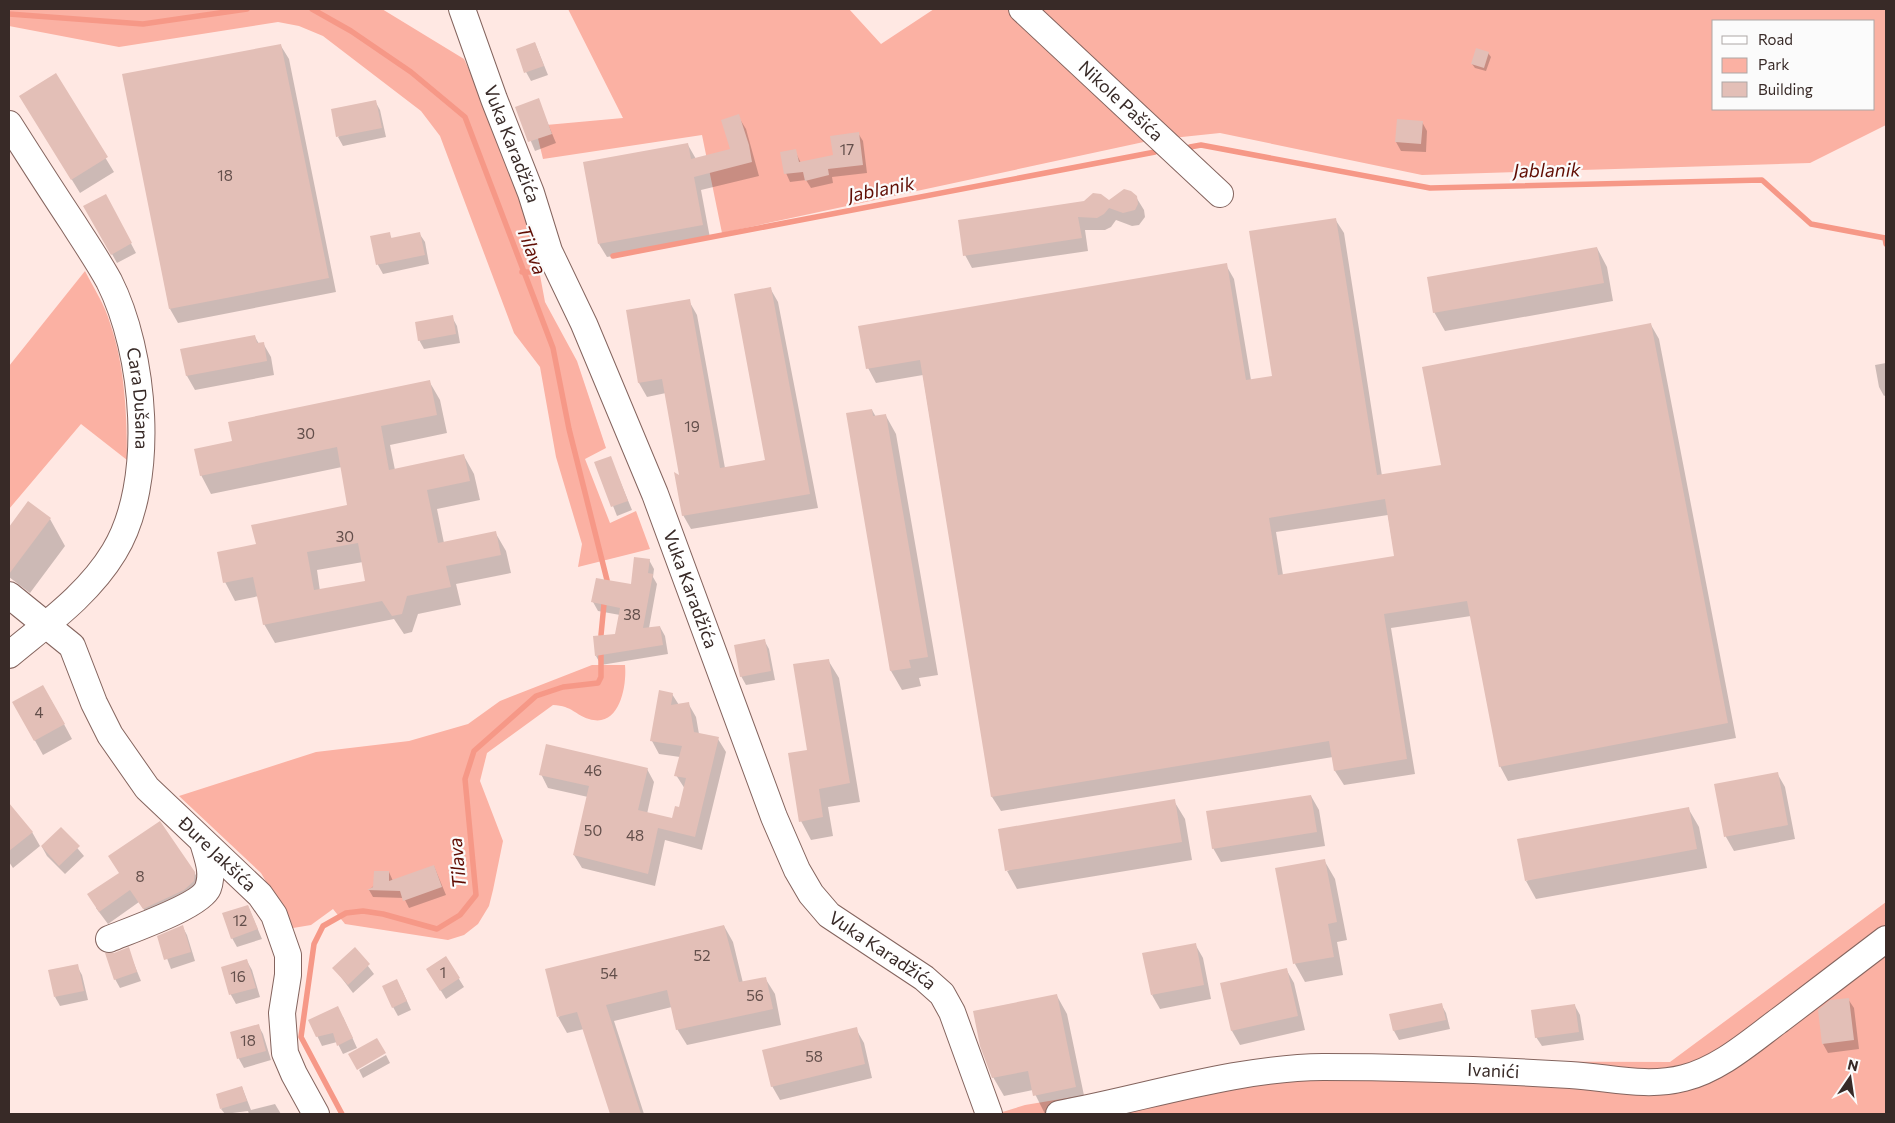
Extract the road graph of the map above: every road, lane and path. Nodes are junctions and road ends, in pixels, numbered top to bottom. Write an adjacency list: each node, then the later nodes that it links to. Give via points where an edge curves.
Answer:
1 (462, 9): 12 (street, Vuka Karadžića, via 531,193 549,251 584,324 655,494 797,870 810,894 829,915 924,978 942,994 952,1012)
2 (1022, 9): 4 (street, Nikole Pašića)
3 (9, 124): 6 (street, Cara Dušana, via 109,282 126,325 141,416 139,473 134,503 122,536 99,573 74,601)
4 (1220, 194)
5 (9, 595): 6 (street, Đure Jakšića)
6 (46, 624): 7 (street, Cara Dušana); 8 (street, Đure Jakšića, via 72,646 98,711 131,768 164,806)
7 (9, 656)
8 (203, 842): 9 (street, via 210,868 204,894 177,911); 11 (street, Đure Jakšića, via 260,896 274,915 282,934 289,965 282,1013 285,1053)
9 (109, 939)
10 (1886, 939): 13 (street, Ivanići, via 1738,1051 1685,1078 1634,1083 1562,1074 1275,1069)
11 (316, 1114)
12 (989, 1114)
13 (1059, 1114)

